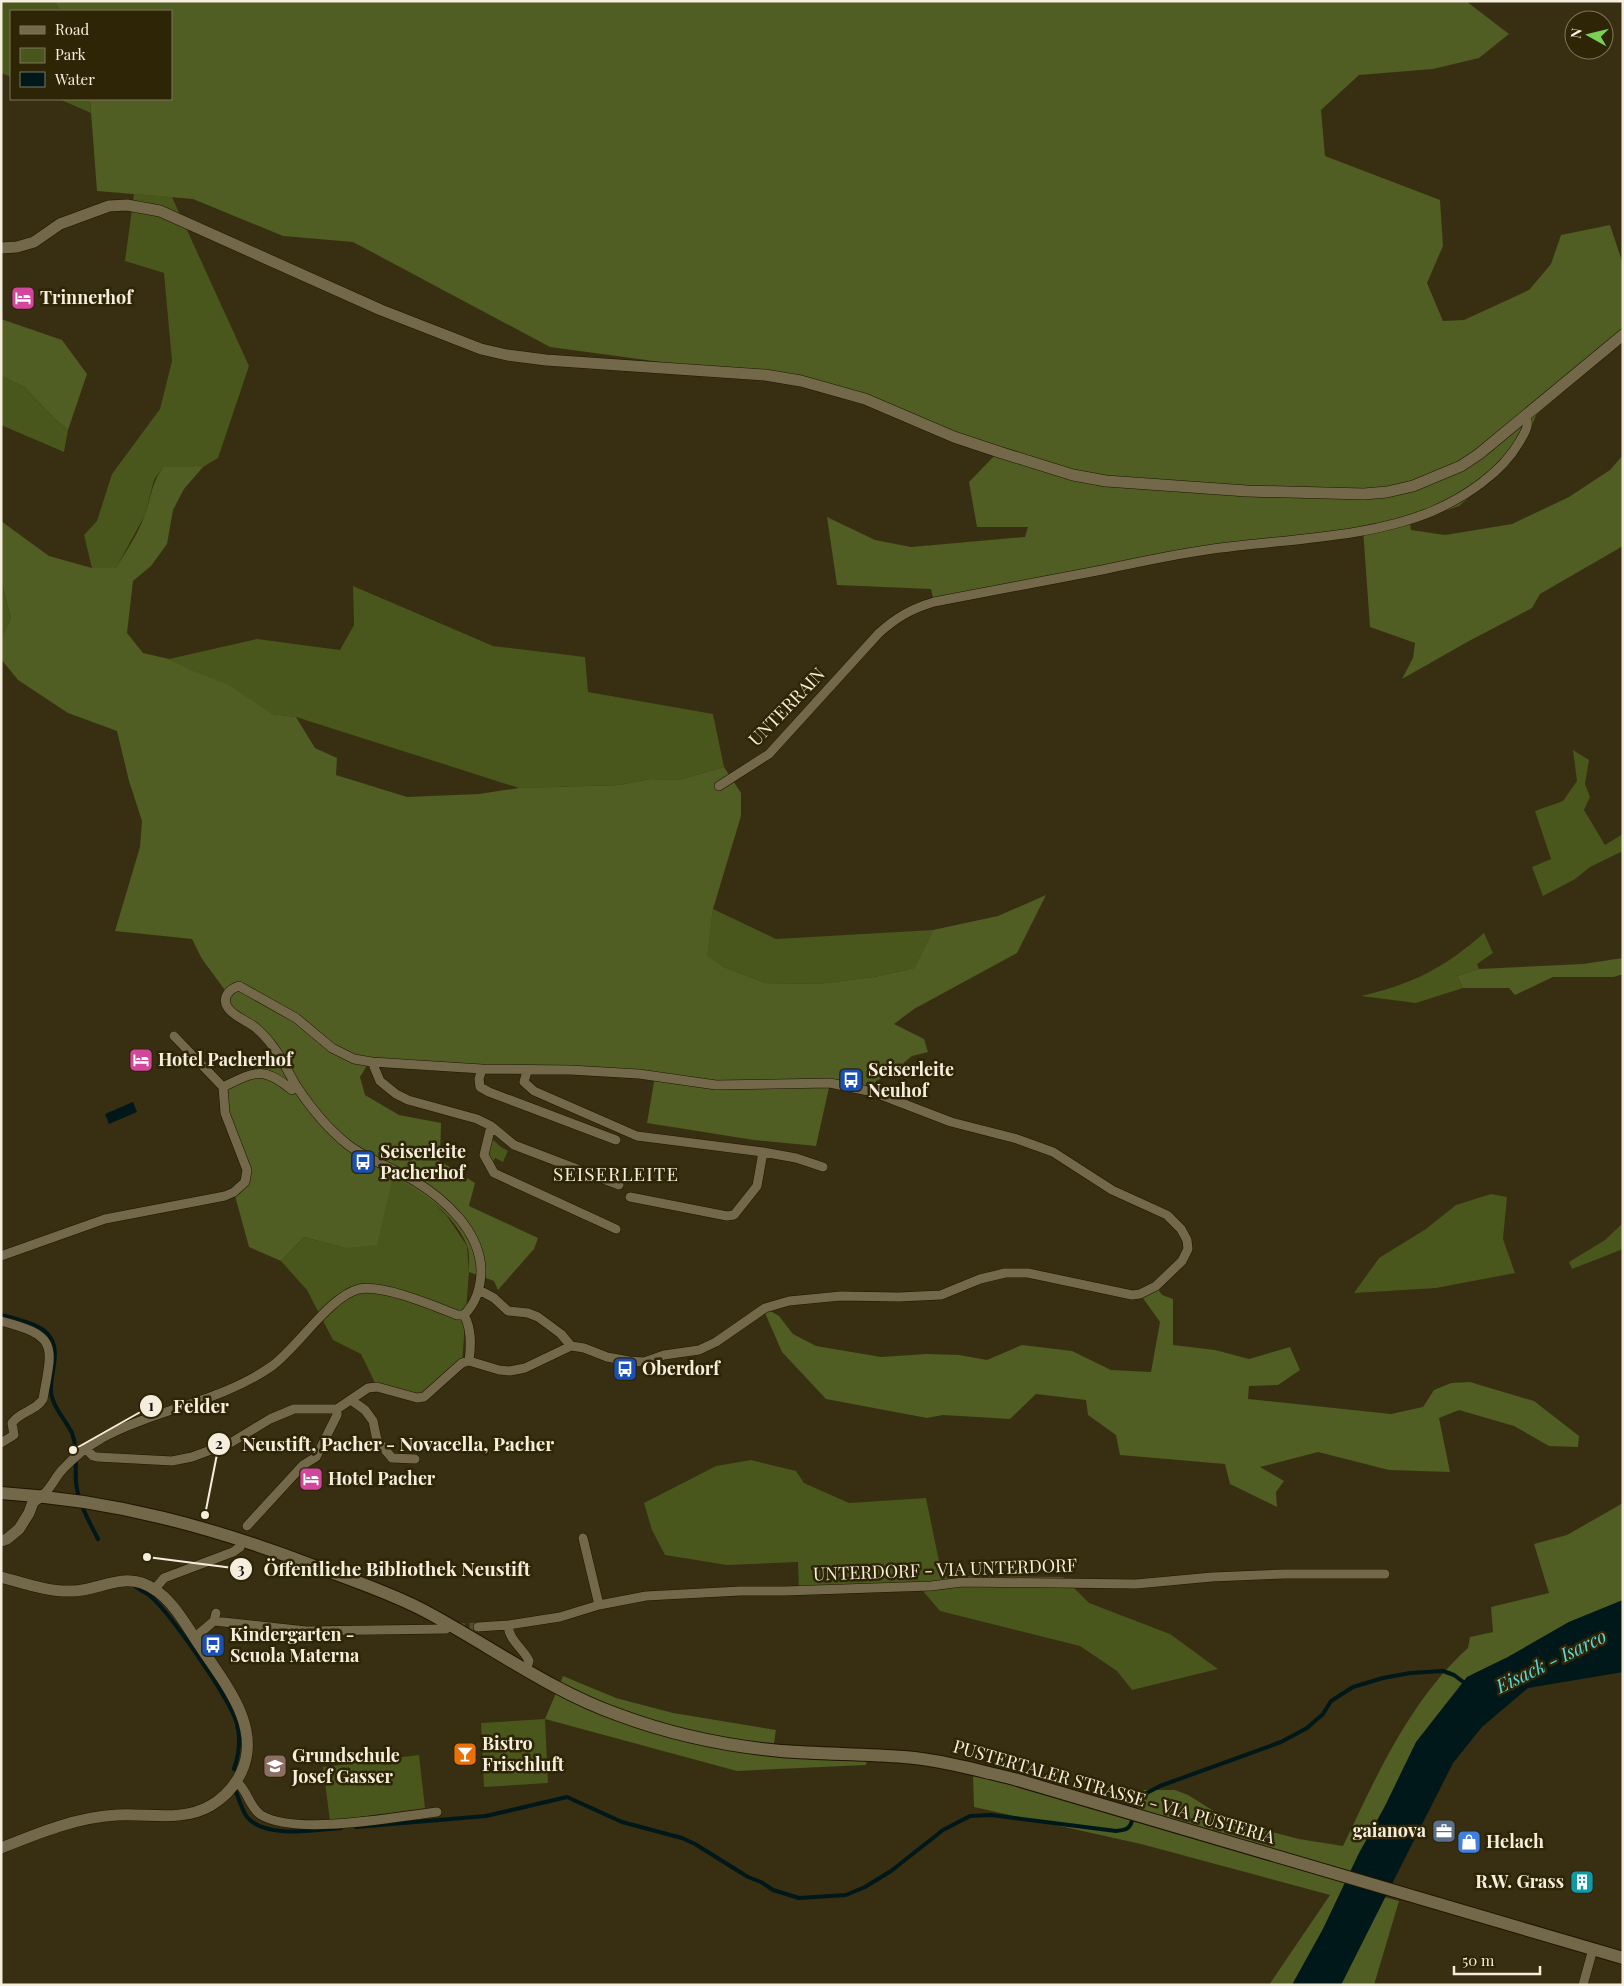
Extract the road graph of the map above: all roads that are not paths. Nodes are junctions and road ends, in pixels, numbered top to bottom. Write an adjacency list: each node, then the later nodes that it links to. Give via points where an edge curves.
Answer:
1 (1, 248): 3 (street, via 34,242 60,224 110,206 127,205 160,211 381,310 481,349 546,360 765,375 801,381 865,399 999,452 1073,475 1106,481 1256,491 1387,492 1414,486 1460,466)
2 (1623, 335): 3 (street)
3 (1525, 417): 4 (street, UNTERRAIN, via 1525,433 1508,459 1481,483 1455,500 1402,521 1353,532 1212,549 915,608 896,618 879,633 769,754)
4 (719, 786)
5 (174, 1036): 9 (street)
6 (372, 1062): 7 (street); 10 (street, via 354,1059 332,1048 296,1018 246,989 233,988 225,1001 228,1008 256,1028 274,1048); 11 (street, via 380,1081 396,1094)
7 (482, 1069): 8 (street); 12 (street, via 480,1087 488,1092)
8 (527, 1071): 13 (street, via 524,1082 534,1092 637,1136); 22 (street, via 639,1074 716,1085 830,1083 854,1087 952,1122 1053,1152 1112,1190 1167,1216 1187,1240 1188,1249 1182,1261 1156,1286 1140,1294 1028,1273 1005,1273 941,1295 841,1296 789,1301 765,1308 699,1350 664,1355 644,1362 607,1357)
9 (223, 1087): 10 (street, via 245,1076 262,1073 277,1077 292,1090); 18 (street, via 225,1113 247,1170 244,1182 234,1192 105,1218)
10 (297, 1087): 19 (street, via 323,1122 346,1144 412,1179 434,1193 454,1212 475,1242 481,1258)
11 (491, 1126): 15 (street, via 514,1145); 17 (street, via 484,1155 494,1173)
12 (616, 1140)
13 (763, 1152): 14 (street); 16 (street, via 757,1186 734,1215)
14 (823, 1167)
15 (619, 1185)
16 (630, 1197)
17 (616, 1229)
18 (1, 1256)
19 (479, 1290): 20 (street); 22 (street, via 508,1311 538,1317)
20 (464, 1315): 23 (street, via 471,1338); 27 (street, via 375,1290 361,1289 348,1293 272,1366 234,1387 132,1424)
21 (1, 1322): 26 (street, via 31,1330 48,1344 50,1356 40,1405 16,1416 12,1423 14,1435)
22 (571, 1346): 23 (street, via 525,1368 510,1371)
23 (469, 1361): 24 (street, via 462,1363 424,1397 377,1387 368,1388)
24 (351, 1400): 25 (street); 28 (street, via 365,1410 373,1422 377,1440 392,1458)
25 (337, 1409): 27 (street, via 294,1409 232,1442 172,1461 98,1457); 31 (street, via 316,1457 303,1465)
26 (1, 1443)
27 (86, 1449): 30 (street, via 62,1469 52,1488)
28 (415, 1458)
29 (1, 1493): 30 (main road, PUSTERTALER STRASSE - VIA PUSTERIA)
30 (43, 1495): 33 (street, via 33,1502 19,1529); 43 (main road, PUSTERTALER STRASSE - VIA PUSTERIA, via 88,1501 253,1542 419,1608)
31 (247, 1526)
32 (583, 1538): 38 (street)
33 (1, 1541)
34 (240, 1546): 37 (street, via 233,1552 164,1578)
35 (1385, 1574): 38 (street, UNTERDORF - VIA UNTERDORF, via 1284,1574 1136,1584 962,1582 931,1586 646,1596)
36 (1, 1577): 37 (street, via 56,1590 73,1591 120,1580 143,1583)
37 (154, 1590): 42 (street, via 182,1617)
38 (599, 1605): 39 (street, UNTERDORF - VIA UNTERDORF, via 560,1617)
39 (508, 1625): 40 (street, UNTERDORF - VIA UNTERDORF); 43 (street, via 512,1639 529,1661)
40 (478, 1627)
41 (446, 1629): 42 (street, via 306,1631 215,1617)
42 (194, 1638): 44 (street, via 238,1706 245,1724 248,1744 244,1766)
43 (526, 1670): 47 (main road, PUSTERTALER STRASSE - VIA PUSTERIA, via 610,1711 675,1732 778,1751 946,1762 1014,1779)
44 (236, 1782): 45 (street, via 243,1787 255,1810 283,1822 324,1825); 46 (street, via 210,1806 189,1814 116,1815 74,1822)
45 (437, 1812)
46 (1, 1848)
47 (1593, 1949): 48 (main road, PUSTERTALER STRASSE - VIA PUSTERIA); 49 (street)
48 (1623, 1958)
49 (1583, 1985)

